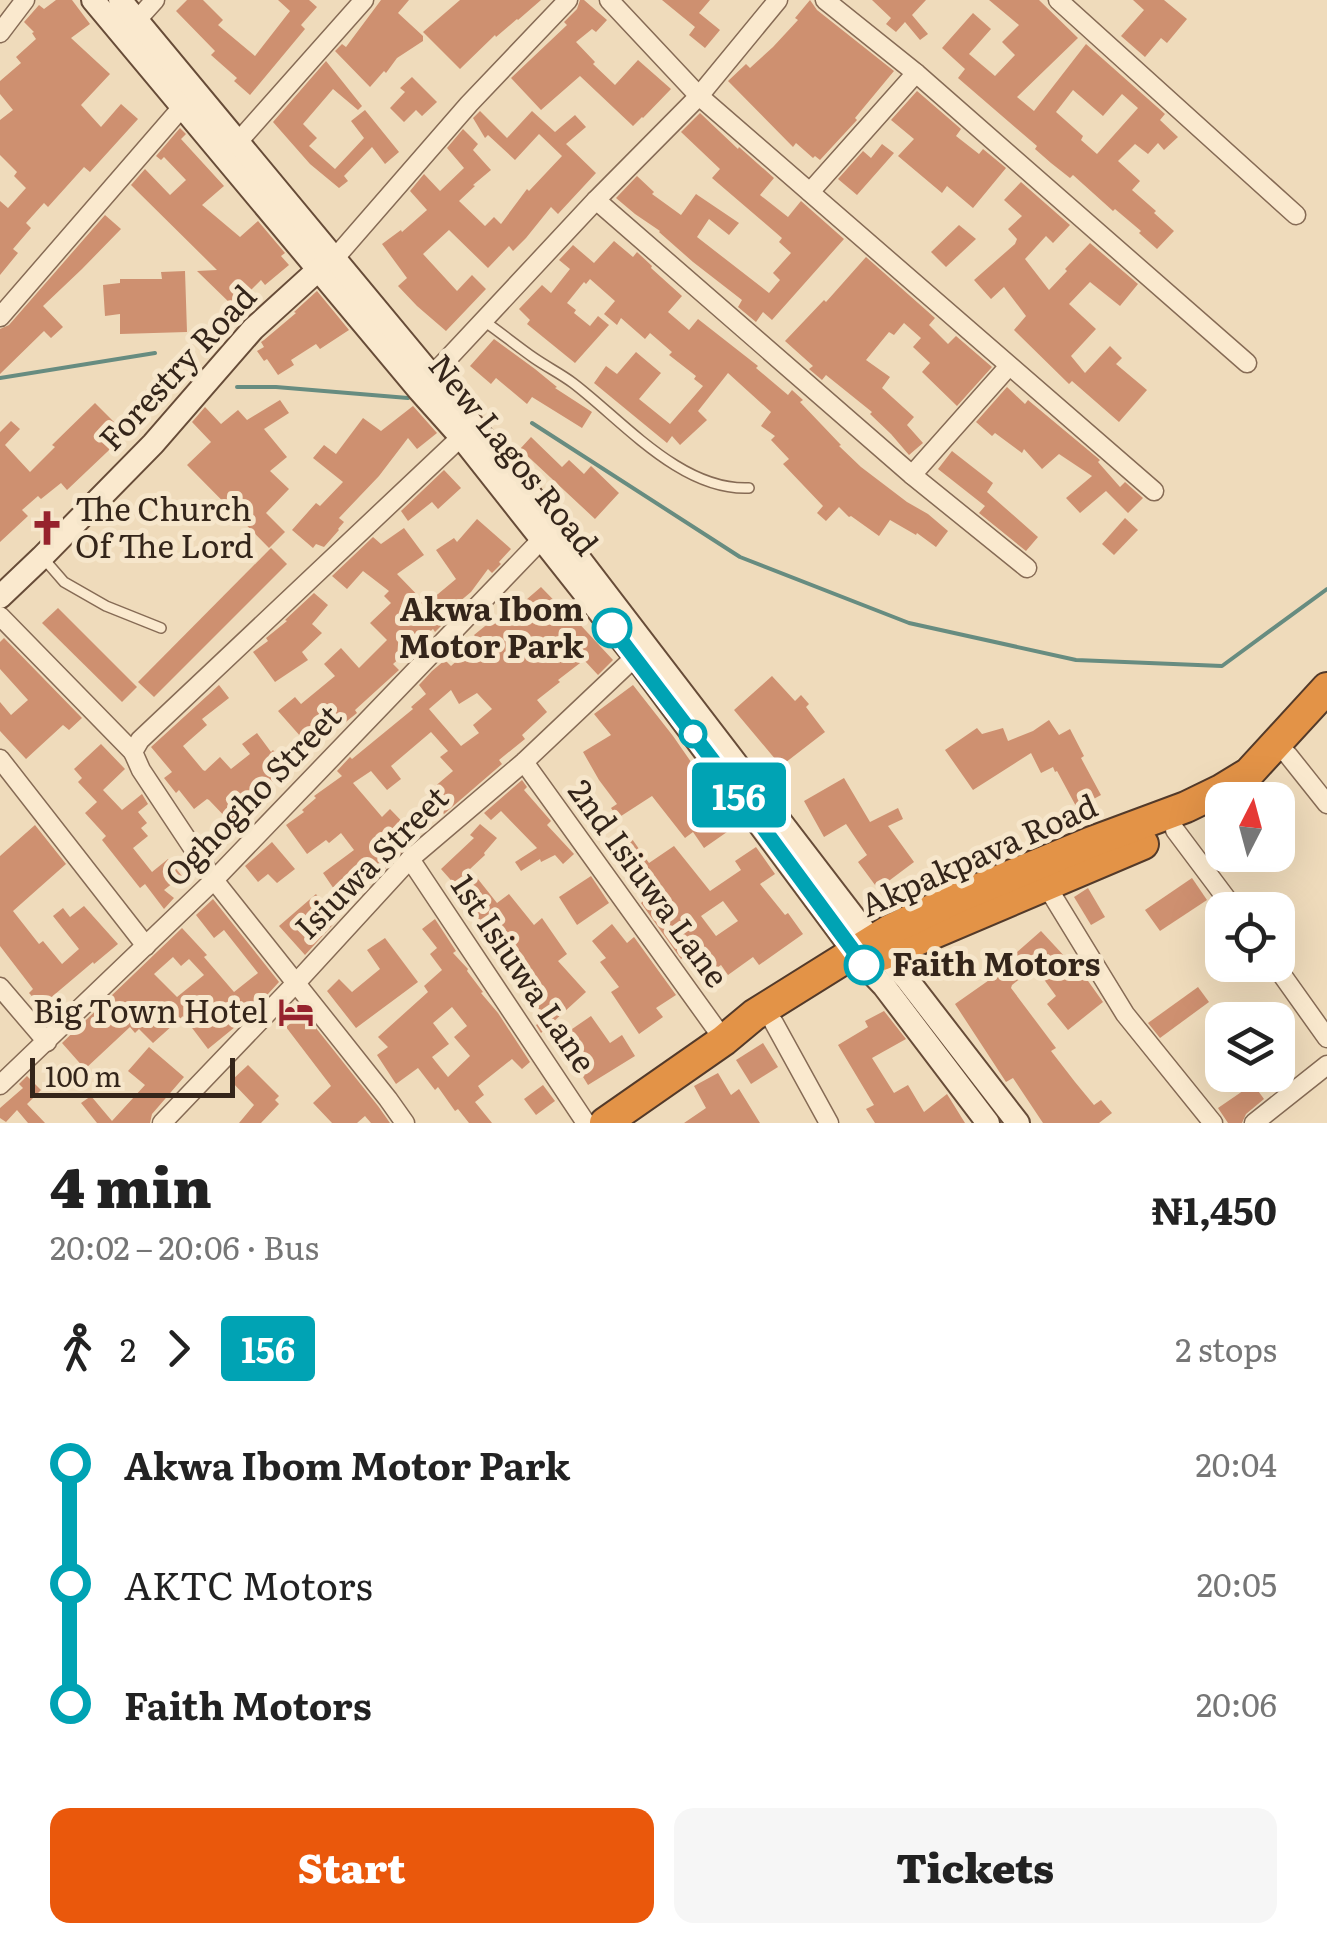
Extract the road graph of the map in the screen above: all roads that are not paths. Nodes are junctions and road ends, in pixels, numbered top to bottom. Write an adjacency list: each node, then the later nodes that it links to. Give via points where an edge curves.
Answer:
1 (25, 0): 12 (street)
2 (93, 0): 15 (main road, New Lagos Road)
3 (120, 0): 11 (main road, New Lagos Road)
4 (154, 0): 11 (street)
5 (364, 0): 16 (street)
6 (568, 0): 20 (street)
7 (609, 0): 14 (street)
8 (778, 0): 14 (street)
9 (825, 0): 13 (street)
10 (1058, 0): 19 (street)
11 (137, 20): 16 (main road, New Lagos Road)
12 (0, 33)
13 (916, 73): 17 (street); 23 (street)
14 (700, 96): 17 (street); 18 (street)
15 (183, 106): 20 (main road, New Lagos Road); 21 (street)
16 (238, 143): 20 (main road, New Lagos Road)
17 (810, 192): 24 (street)
18 (596, 200): 22 (street); 27 (street)
19 (1296, 215)
20 (327, 264): 25 (main road, New Lagos Road); 31 (main road, Forestry Road, via 253,329)
21 (0, 318)
22 (484, 321): 25 (street); 28 (lane, via 678,467 714,484)
23 (1248, 363)
24 (1009, 366): 27 (street); 29 (street)
25 (425, 383): 26 (main road, New Lagos Road); 52 (main road, New Lagos Road, via 529,493)
26 (461, 437): 30 (main road, New Lagos Road); 39 (street)
27 (912, 475): 32 (street)
28 (749, 488)
29 (1154, 490)
30 (541, 540): 36 (main road, New Lagos Road); 48 (street, Oghogho Street)
31 (42, 557): 33 (main road, Forestry Road); 35 (lane, via 64,582)
32 (1027, 568)
33 (0, 597)
34 (0, 616): 39 (street)
35 (161, 628)
36 (635, 657): 42 (street, Isiuwa Street); 52 (main road, New Lagos Road)
37 (1327, 688): 52 (highway, Akpakpava Road, via 1249,772 1221,790 952,900)
38 (1327, 711): 40 (highway)
39 (132, 752): 48 (street)
40 (1288, 754): 43 (highway); 44 (street)
41 (0, 760): 51 (street)
42 (524, 762): 47 (street, Isiuwa Street); 58 (street, 2nd Isiuwa Lane)
43 (1260, 782)
44 (1327, 804)
45 (1205, 815): 46 (highway, Akpakpava Road)
46 (1175, 830): 49 (highway, Akpakpava Road); 50 (street)
47 (410, 859): 54 (street, Isiuwa Street); 64 (street, 1st Isiuwa Lane)
48 (214, 880): 51 (street, Oghogho Street); 54 (street)
49 (1046, 885): 52 (highway, Akpakpava Road); 70 (street, via 1125,1014)
50 (1222, 892)
51 (146, 946): 59 (street, Oghogho Street)
52 (868, 953): 56 (highway, Akpakpava Road); 58 (highway, Akpakpava Road, via 754,1014); 68 (main road, via 884,986); 69 (main road, via 906,978)
53 (1287, 982): 57 (street)
54 (296, 983): 62 (street, Isiuwa Street); 63 (street)
55 (0, 986): 59 (street)
56 (774, 1024): 66 (highway, Akpakpava Road); 67 (street)
57 (1327, 1038)
58 (724, 1040): 65 (highway, Akpakpava Road)
59 (46, 1042): 61 (street, Oghogho Street)
60 (1327, 1065): 71 (street)
61 (0, 1085)
62 (162, 1123)
63 (404, 1123)
64 (586, 1123)
65 (605, 1123)
66 (629, 1123)
67 (829, 1123)
68 (988, 1123)
69 (1018, 1123)
70 (1212, 1123)
71 (1254, 1123)

